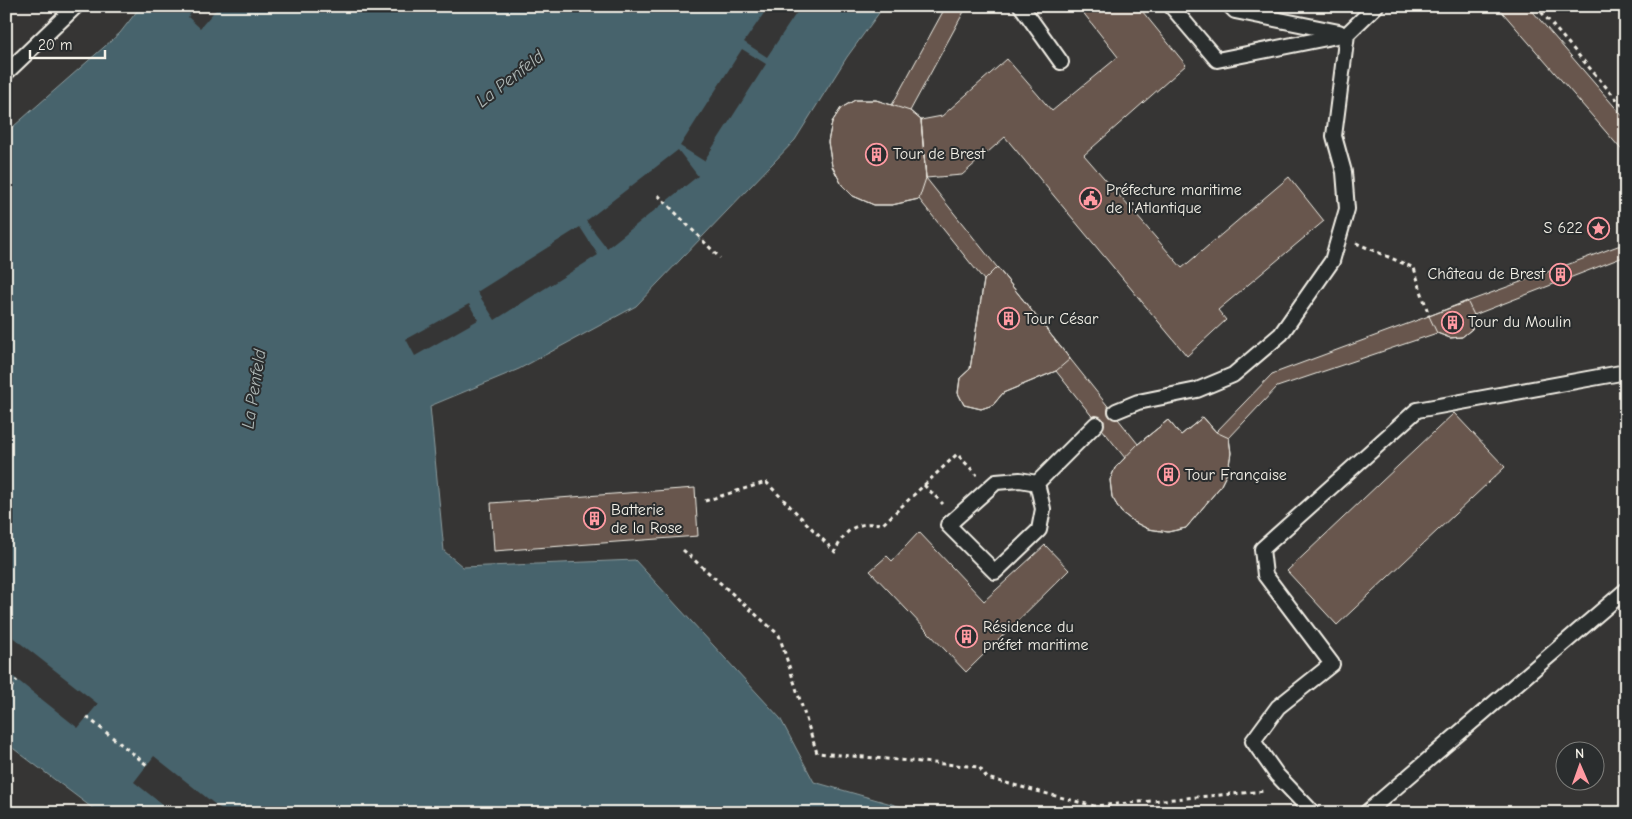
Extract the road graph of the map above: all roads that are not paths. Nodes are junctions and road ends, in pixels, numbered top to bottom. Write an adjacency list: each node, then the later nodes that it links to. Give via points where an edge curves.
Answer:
1 (76, 6): 8 (lane)
2 (1021, 6): 7 (lane)
3 (1171, 6): 6 (lane, via 1217,60)
4 (1230, 6): 6 (lane, via 1234,11)
5 (1376, 6): 6 (lane)
6 (1347, 34): 10 (lane, via 1334,136 1344,172 1347,209 1332,261 1281,334 1233,375 1198,390 1138,402)
7 (1061, 62)
8 (6, 73)
9 (1626, 372): 14 (lane, via 1417,410 1262,550 1265,575 1332,664 1278,707 1252,740 1277,775)
10 (1116, 411)
11 (1096, 424): 12 (lane)
12 (1038, 483): 12 (lane, via 1043,509 1039,530 995,572 948,525 996,482 1020,480)
13 (1626, 590): 15 (lane)
14 (1313, 813)
15 (1366, 813)

